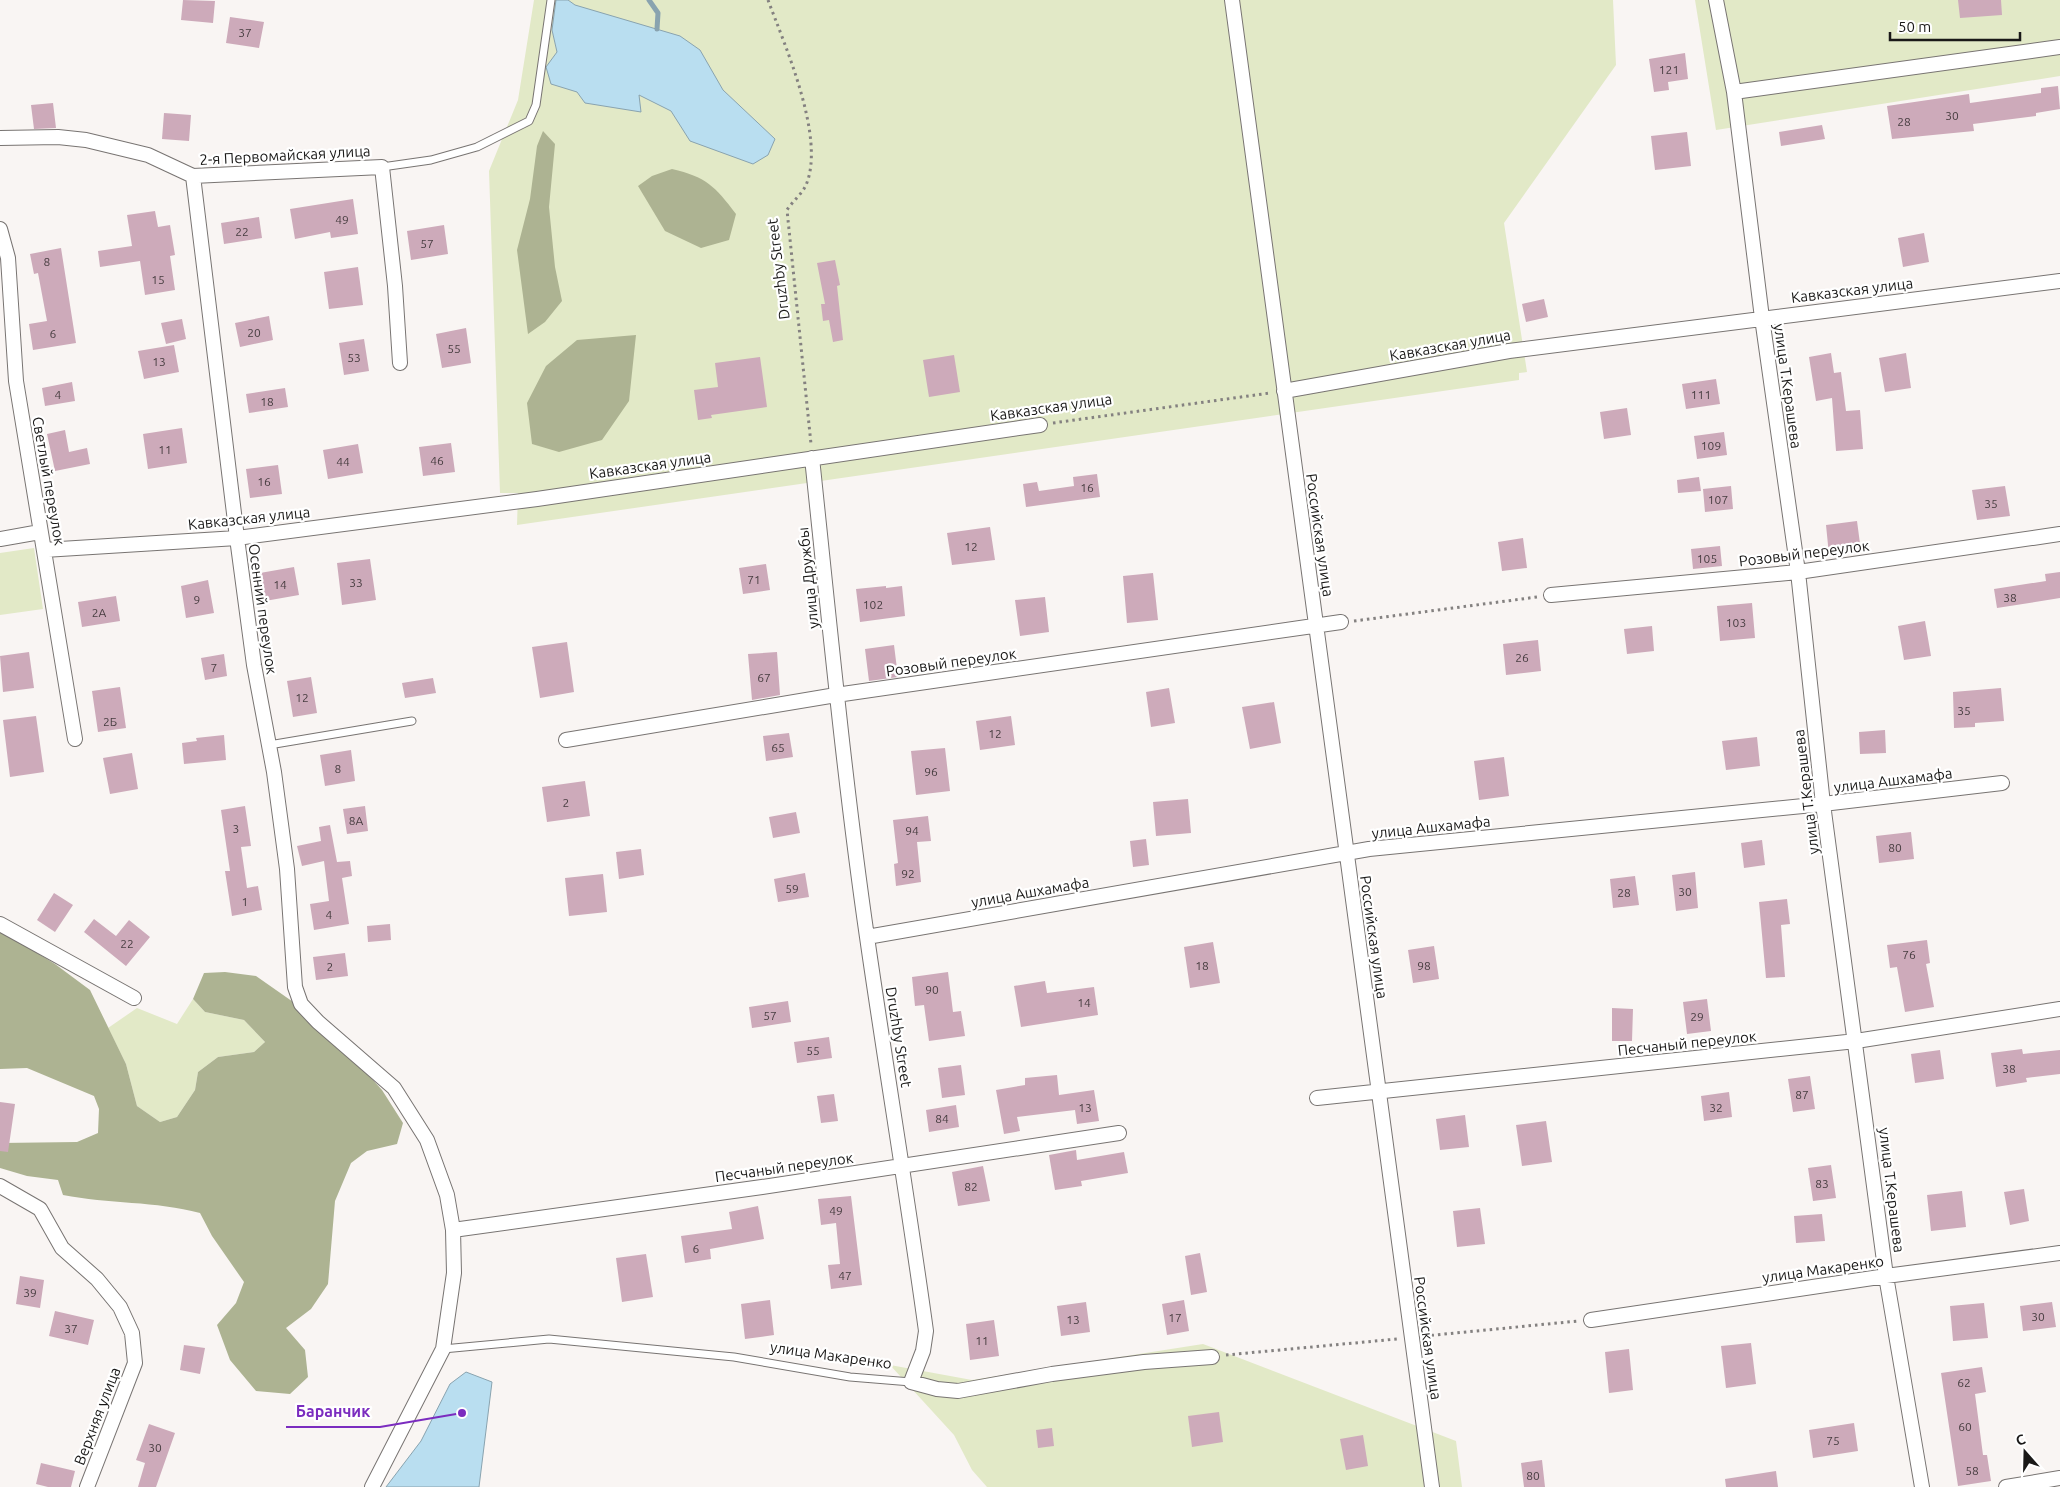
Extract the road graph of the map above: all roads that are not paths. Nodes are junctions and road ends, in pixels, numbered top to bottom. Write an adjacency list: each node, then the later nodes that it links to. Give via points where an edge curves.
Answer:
1 (551, 0): 7 (lane, via 536,105 529,121 477,147 431,160)
2 (1232, 0): 13 (street, Российская улица)
3 (1716, 0): 5 (street, улица Т.Керашева)
4 (2060, 47): 5 (street)
5 (1734, 92): 11 (street, улица Т.Керашева)
6 (0, 138): 8 (street, 2-я Первомайская улица, via 86,140 148,155)
7 (382, 167): 8 (street, 2-я Первомайская улица); 12 (street, 2-я Первомайская улица)
8 (193, 176): 18 (street, Осенний переулок)
9 (0, 229): 16 (street, Светлый переулок, via 8,258 16,382)
10 (2060, 281): 11 (street, Кавказcкая улица)
11 (1762, 318): 13 (street, Кавказcкая улица, via 1509,351); 21 (street, улица Т.Керашева)
12 (400, 363)
13 (1284, 391): 24 (street, Российская улица)
14 (1040, 425): 15 (street, Кавказcкая улица)
15 (812, 458): 18 (street, Кавказcкая улица, via 537,499); 25 (street, улица Дружбы)
16 (40, 532): 19 (street); 20 (street, Светлый переулок)
17 (2060, 534): 21 (street, Розовый переулок)
18 (237, 538): 20 (street, Кавказcкая улица); 29 (street, Осенний переулок, via 254,666)
19 (0, 539)
20 (44, 550): 27 (street, Светлый переулок)
21 (1798, 572): 22 (street, Розовый переулок); 31 (street, улица Т.Керашева)
22 (1551, 595)
23 (1341, 622): 24 (street, Розовый переулок)
24 (1316, 626): 25 (street, Розовый переулок); 32 (street, Российская улица)
25 (836, 695): 28 (street, Розовый переулок); 34 (street, Druzhby Street)
26 (412, 722): 29 (lane)
27 (75, 739)
28 (566, 740)
29 (269, 745): 43 (street, Осенний переулок, via 287,869 295,987 301,1004 394,1088 427,1140 447,1195)
30 (2002, 783): 31 (street, улица Ашхамафа)
31 (1823, 804): 32 (street, улица Ашхамафа); 37 (street, улица Т.Керашева)
32 (1346, 853): 34 (street, улица Ашхамафа); 38 (street, Российская улица)
33 (0, 924): 35 (street)
34 (867, 936): 41 (street, Druzhby Street)
35 (134, 998)
36 (2060, 1009): 37 (street, Песчаный переулок)
37 (1856, 1041): 38 (street, Песчаный переулок); 45 (street, улица Т.Керашева)
38 (1378, 1092): 39 (street, Песчаный переулок); 53 (street, Российская улица)
39 (1317, 1098)
40 (1119, 1133): 41 (street, Песчаный переулок)
41 (903, 1165): 43 (street, Песчаный переулок); 49 (street, Druzhby Street, via 926,1331 923,1351)
42 (0, 1186): 51 (street, Верхняя улица, via 40,1209 62,1248 98,1279 120,1307 132,1333 135,1363)
43 (453, 1230): 47 (street, via 454,1273)
44 (2060, 1253): 45 (street, улица Макаренко)
45 (1886, 1276): 46 (street, улица Макаренко); 54 (street, улица Т.Керашева)
46 (1591, 1320)
47 (443, 1349): 49 (lane, улица Макаренко, via 549,1339 707,1354 850,1377); 52 (street)
48 (1212, 1357): 49 (street, улица Макаренко, via 1061,1372 958,1391)
49 (911, 1382)
50 (2060, 1478): 55 (street)
51 (87, 1487)
52 (372, 1487)
53 (1432, 1487)
54 (1922, 1487)
55 (2006, 1487)

